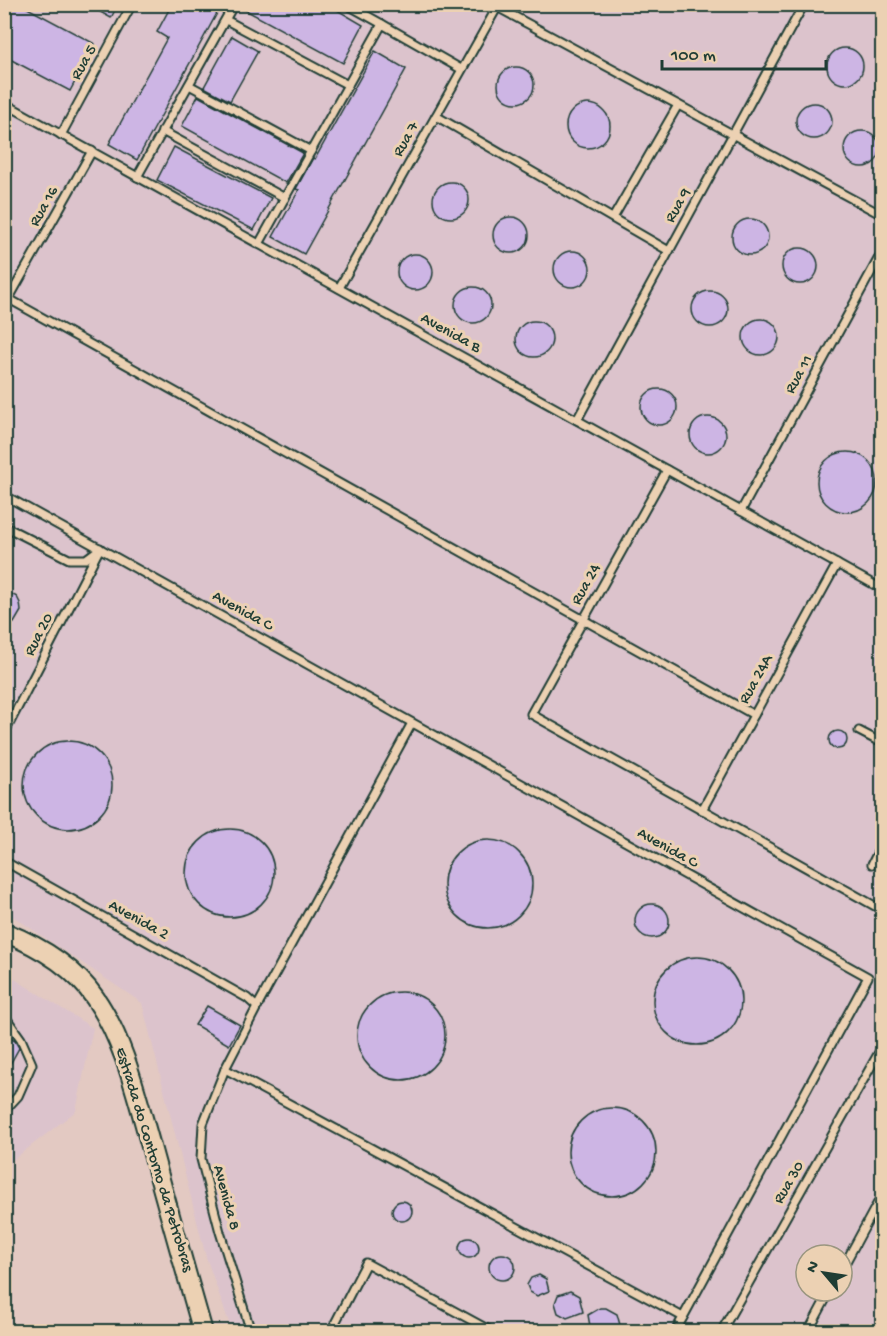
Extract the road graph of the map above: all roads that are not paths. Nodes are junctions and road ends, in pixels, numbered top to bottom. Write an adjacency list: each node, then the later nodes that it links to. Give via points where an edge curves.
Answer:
1 (132, 4): 17 (lane, Rua 5)
2 (234, 4): 8 (lane)
3 (346, 4): 9 (lane)
4 (521, 4): 5 (lane)
5 (551, 4)
6 (804, 4): 18 (lane, Rua 9)
7 (498, 6): 10 (lane, Rua 7); 14 (lane)
8 (226, 20): 11 (lane); 12 (lane)
9 (382, 24): 10 (lane); 12 (lane)
10 (461, 69): 15 (lane, Rua 7)
11 (189, 85): 16 (lane); 19 (lane)
12 (348, 85): 19 (lane)
13 (4, 103): 17 (lane, Avenida B)
14 (678, 105): 18 (lane); 24 (lane)
15 (436, 116): 24 (lane); 28 (lane, Rua 7)
16 (162, 131): 21 (lane); 22 (lane)
17 (61, 135): 20 (lane, Avenida B)
18 (733, 135): 23 (lane); 26 (lane, Rua 9)
19 (311, 151): 22 (lane)
20 (92, 152): 21 (lane, Avenida B); 29 (lane, Rua 16)
21 (137, 177): 25 (lane, Avenida B)
22 (285, 198): 25 (lane)
23 (882, 215)
24 (613, 218): 26 (lane)
25 (259, 244): 28 (lane, Avenida B)
26 (669, 251): 31 (lane, Rua 9)
27 (882, 252): 34 (lane, Rua 11)
28 (339, 288): 31 (lane, Avenida B)
29 (9, 299): 30 (lane, Rua 16); 39 (lane)
30 (4, 307)
31 (577, 420): 32 (lane, Avenida B)
32 (667, 470): 34 (lane, Avenida B); 39 (lane, Rua 24)
33 (4, 495): 36 (lane, Avenida C)
34 (741, 511): 37 (lane, Avenida B)
35 (4, 526): 36 (lane, via 69,559 86,559)
36 (100, 548): 41 (lane, Avenida C); 43 (lane, Rua 20)
37 (837, 564): 38 (lane, Avenida B); 40 (lane, Rua 24A)
38 (882, 589)
39 (584, 619): 40 (lane); 45 (lane, Rua 24, via 531,714)
40 (753, 715): 45 (lane, Rua 24A)
41 (412, 723): 51 (lane, Avenida 8); 59 (lane, Avenida C, via 868,977)
42 (859, 731): 44 (lane)
43 (4, 734)
44 (882, 743)
45 (702, 810): 49 (lane)
46 (882, 844): 48 (lane)
47 (4, 861): 51 (lane, Avenida 2)
48 (872, 864)
49 (882, 910)
50 (4, 932): 61 (main road, Estrada do Contorno da Petrobras, via 31,943 76,976 110,1023 132,1080)
51 (257, 1007): 54 (lane, Avenida 8)
52 (4, 1015): 55 (lane, via 32,1064 18,1096)
53 (882, 1047): 65 (lane, Rua 30)
54 (225, 1069): 59 (lane); 62 (lane, Avenida 8, via 203,1124 201,1159)
55 (4, 1111)
56 (882, 1195): 57 (lane)
57 (854, 1247)
58 (824, 1303): 66 (lane)
59 (683, 1317): 64 (lane, Avenida C)
60 (332, 1331): 63 (lane, via 366,1263)
61 (203, 1332)
62 (251, 1332)
63 (493, 1332)
64 (675, 1332)
65 (721, 1332)
66 (808, 1332)

